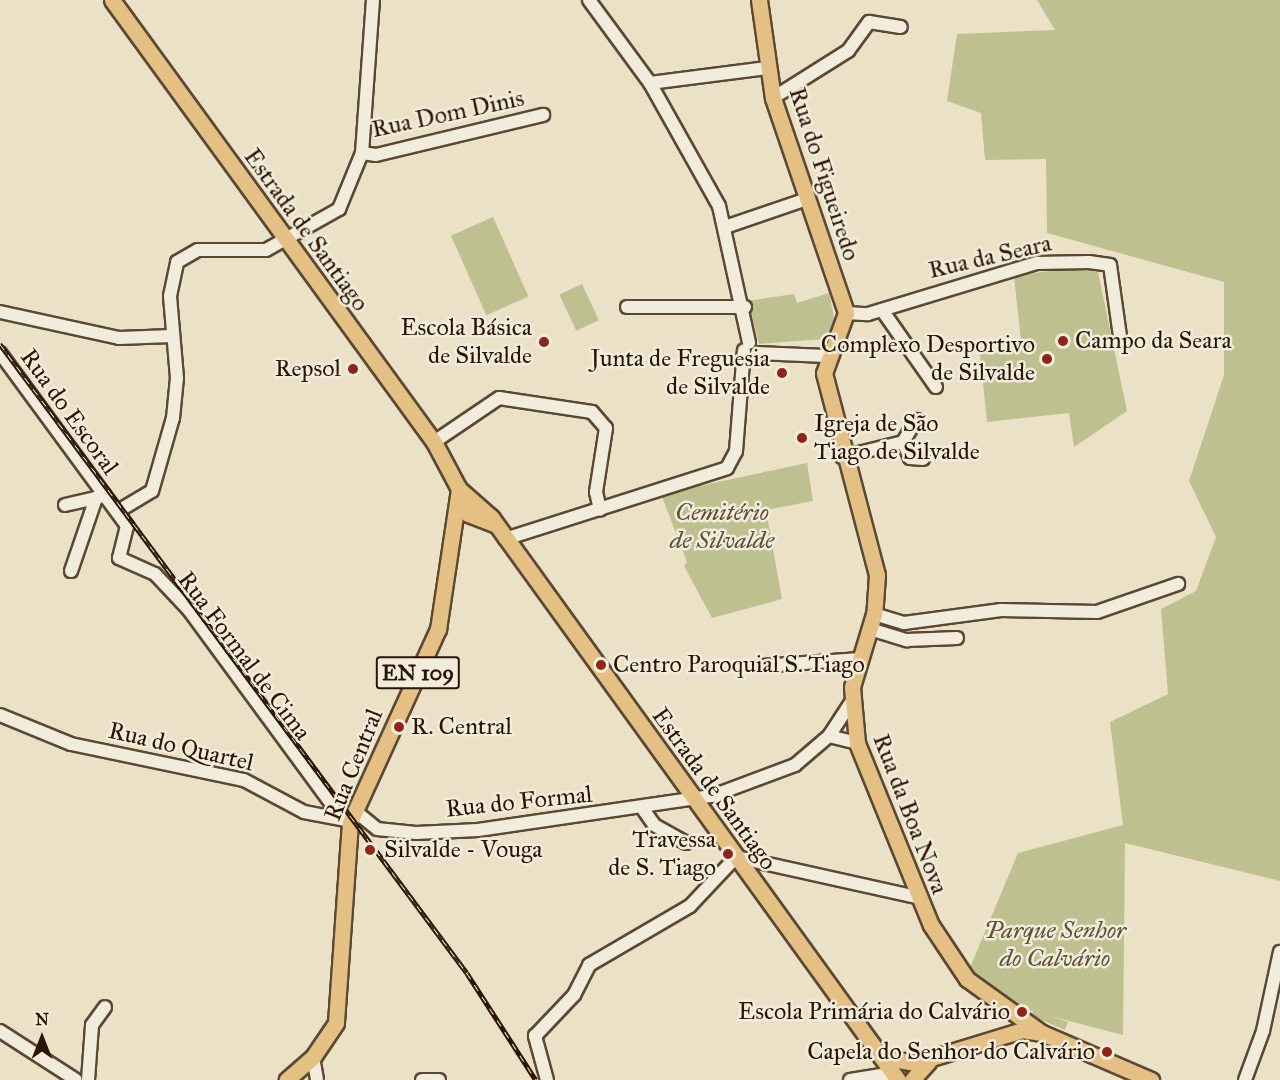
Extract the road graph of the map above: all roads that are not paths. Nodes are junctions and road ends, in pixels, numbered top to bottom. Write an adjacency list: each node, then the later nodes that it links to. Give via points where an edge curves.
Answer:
1 (111, 0): 13 (main road, Estrada de Santiago)
2 (373, 0): 10 (street)
3 (589, 0): 7 (street)
4 (759, 0): 6 (main road, Rua do Figueiredo)
5 (901, 27): 8 (street, via 869,22 848,51)
6 (767, 68): 7 (street); 8 (main road, Rua do Figueiredo)
7 (650, 82): 12 (street, via 708,184)
8 (773, 98): 11 (main road, Rua do Figueiredo)
9 (543, 116): 10 (street, Rua Dom Dinis, via 376,155)
10 (362, 153): 13 (street, via 339,209)
11 (807, 199): 12 (street); 18 (main road, Rua do Figueiredo)
12 (725, 226): 14 (street)
13 (285, 240): 19 (street, via 266,250 210,248 181,258 172,276); 26 (main road, Estrada de Santiago)
14 (745, 307): 15 (street); 21 (street)
15 (627, 308)
16 (882, 310): 18 (street, Rua da Seara); 20 (street, Rua da Seara, via 925,292 1037,262 1089,262 1110,265); 24 (street)
17 (0, 312): 19 (street, via 119,338)
18 (846, 314): 23 (main road, via 842,334)
19 (172, 336): 32 (street, via 177,399 155,485)
20 (1120, 336)
21 (750, 351): 23 (street); 34 (street, via 741,374 736,452 727,468)
22 (0, 353): 30 (street, Rua do Escoral)
23 (826, 356): 28 (main road, Rua da Boa Nova, via 824,373)
24 (936, 387)
25 (916, 420): 27 (street)
26 (434, 442): 33 (main road, Estrada de Santiago); 34 (street, via 499,398 592,412 606,428 596,492)
27 (903, 442): 28 (street); 29 (street, via 910,458)
28 (842, 457): 39 (main road, Rua da Boa Nova, via 876,559)
29 (923, 459)
30 (101, 497): 31 (street, Rua do Escoral); 35 (street, Rua do Escoral); 37 (street, Rua do Escoral)
31 (65, 505)
32 (125, 507)
33 (464, 509): 36 (main road, Estrada de Santiago, via 495,525); 50 (main road, Rua Central / EN 109, via 438,629)
34 (600, 510): 36 (street)
35 (130, 533): 50 (street, Rua Formal de Cima, via 119,558 155,574 189,610)
36 (506, 539): 48 (main road, Estrada de Santiago)
37 (71, 571)
38 (1178, 584): 39 (street, via 1096,612 1000,610 904,623)
39 (874, 614): 40 (main road, Rua da Boa Nova)
40 (870, 629): 41 (street, via 907,640); 42 (main road, Rua da Boa Nova)
41 (957, 638)
42 (860, 659): 43 (street); 44 (main road, Rua da Boa Nova)
43 (762, 666)
44 (852, 700): 46 (street); 47 (main road, Rua da Boa Nova)
45 (0, 715): 50 (street, Rua do Quartel, via 71,744 244,780 304,812)
46 (829, 736): 47 (street); 48 (street, Rua do Formal, via 775,775)
47 (857, 743): 53 (main road, Rua da Boa Nova)
48 (693, 800): 49 (street, Rua do Formal); 52 (main road, Estrada de Santiago)
49 (643, 809): 50 (street, Rua do Formal, via 416,833 377,829); 51 (street, via 654,825)
50 (349, 817): 60 (main road, Rua Central / EN 109, via 342,1001 336,1023)
51 (686, 843)
52 (736, 857): 53 (street); 61 (main road, Estrada de Santiago); 71 (street, via 690,906 589,965 574,995 535,1036)
53 (916, 897): 55 (main road, Rua da Boa Nova, via 967,979)
54 (1280, 952): 73 (street, via 1263,1031)
55 (999, 1005): 58 (main road, Rua da Boa Nova); 59 (main road, via 1002,1022)
56 (105, 1007): 66 (street, via 92,1025)
57 (0, 1031): 65 (street)
58 (1041, 1033): 59 (main road); 64 (main road)
59 (992, 1035): 62 (main road, via 935,1057)
60 (313, 1057): 67 (main road, Rua Central / EN 109); 68 (street)
61 (881, 1057): 62 (main road); 63 (main road, Estrada de Santiago)
62 (913, 1072): 63 (main road)
63 (896, 1077): 72 (street)
64 (1142, 1078)
65 (76, 1080)
66 (88, 1080)
67 (287, 1080)
68 (317, 1080)
69 (422, 1080): 70 (street)
70 (439, 1080)
71 (547, 1080)
72 (850, 1080)
73 (1245, 1080)

